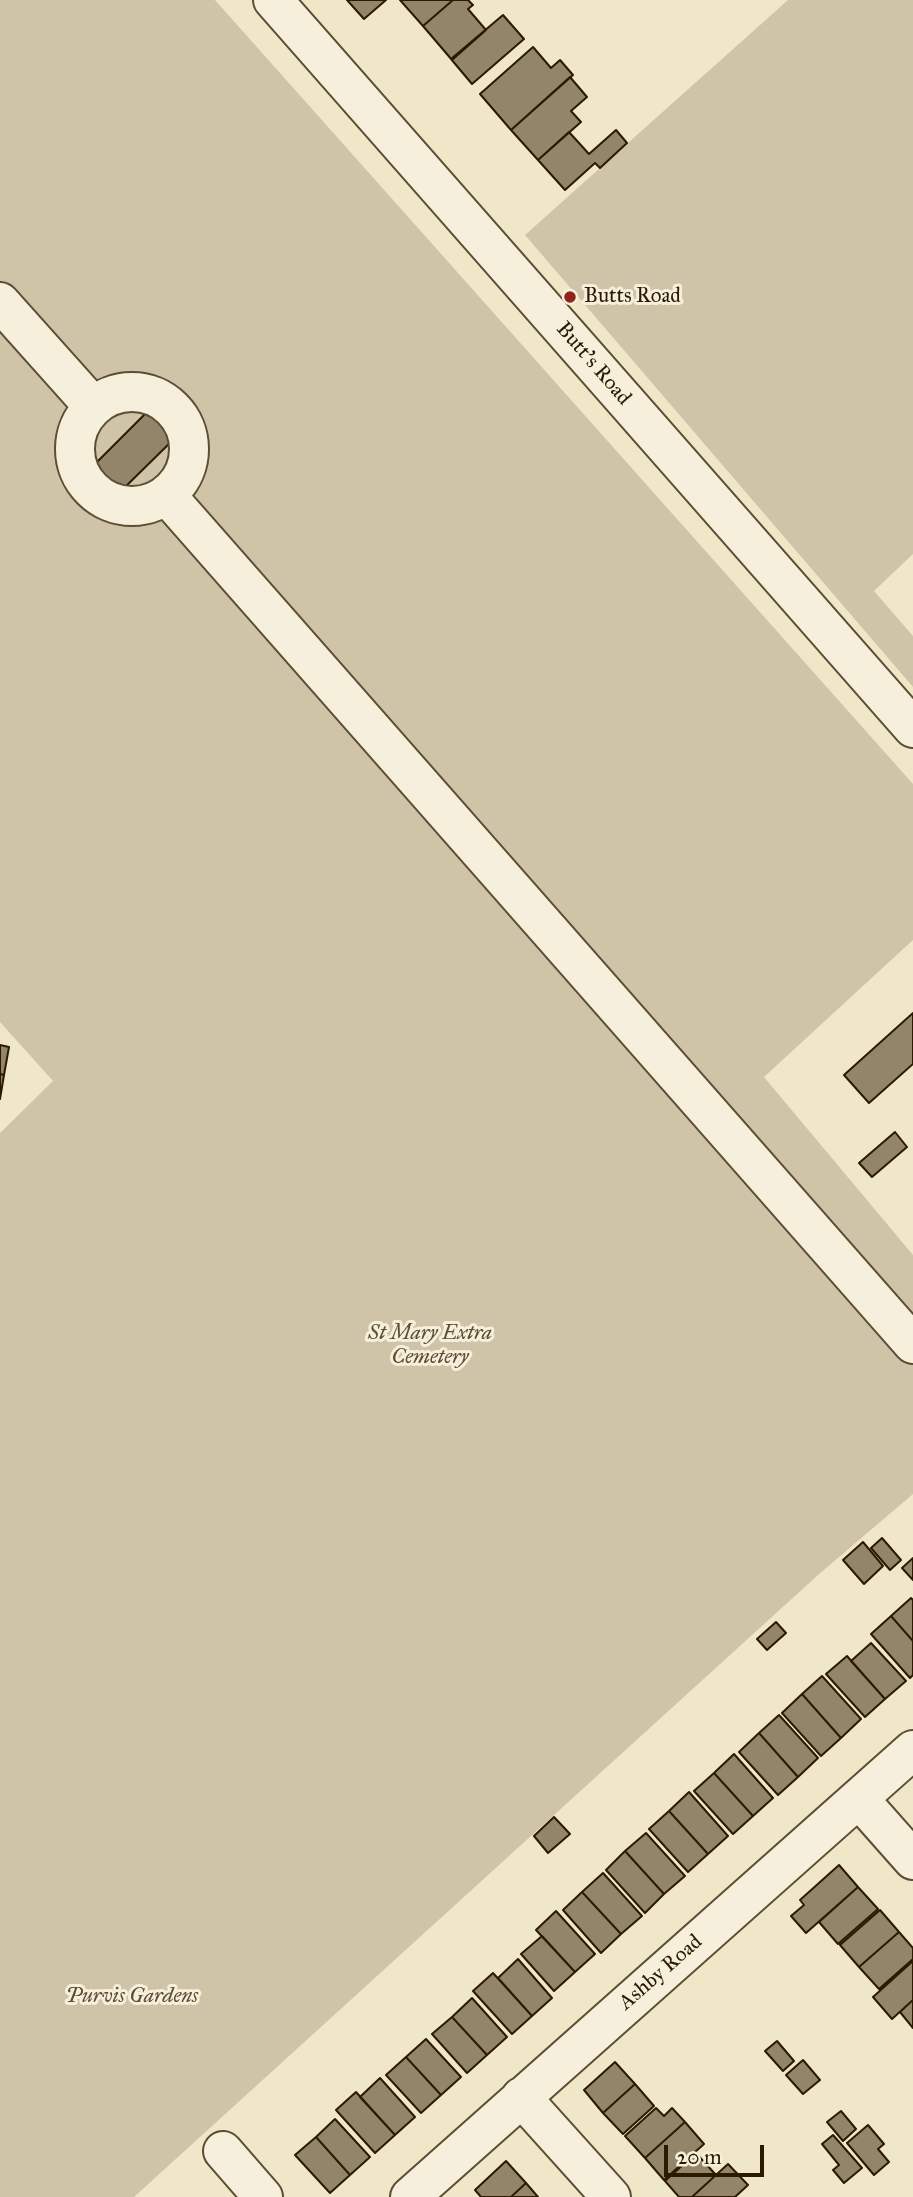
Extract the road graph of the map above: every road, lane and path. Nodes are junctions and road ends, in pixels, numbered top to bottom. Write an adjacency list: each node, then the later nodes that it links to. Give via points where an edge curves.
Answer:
1 (273, 0): 5 (street, Butt's Road)
2 (0, 302): 3 (street)
3 (93, 406): 4 (street, via 75,441 83,480 113,504 132,507); 4 (street, via 130,391 163,400 176,412 190,444 189,462)
4 (168, 496): 6 (street)
5 (913, 728)
6 (913, 1343)
7 (913, 1750): 8 (street, Ashby Road)
8 (859, 1799): 9 (street); 10 (street, Ashby Road)
9 (913, 1860)
10 (521, 2097): 13 (street, Ashby Road); 14 (street)
11 (223, 2151): 12 (street)
12 (262, 2197)
13 (410, 2197)
14 (611, 2197)

